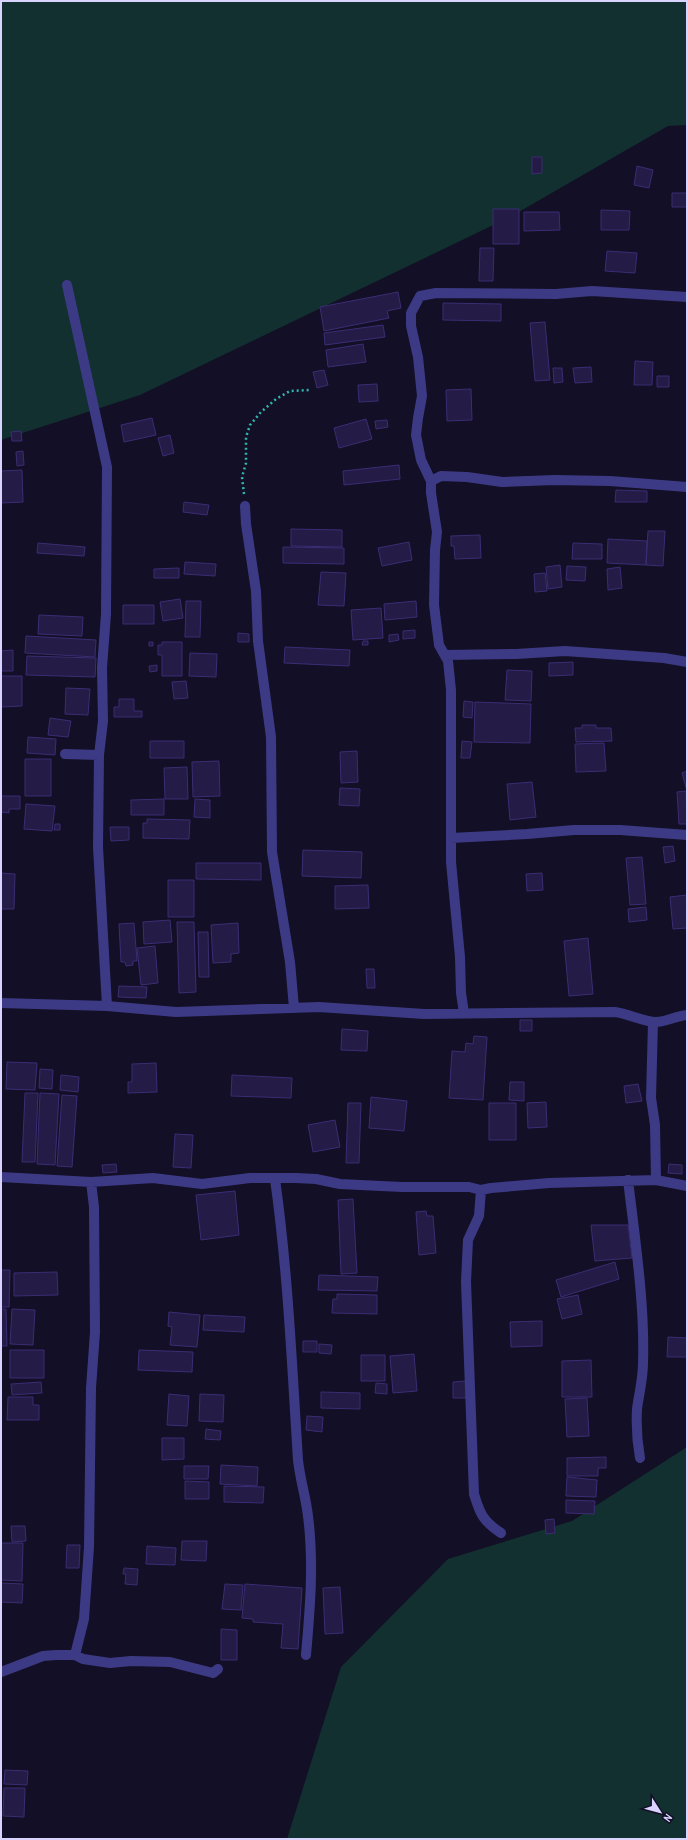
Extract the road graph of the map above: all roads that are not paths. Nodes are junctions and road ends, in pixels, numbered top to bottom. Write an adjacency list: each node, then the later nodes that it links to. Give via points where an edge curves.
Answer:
1 (67, 285): 9 (street, via 107,467 106,614 102,668 103,721)
2 (687, 297): 3 (street, via 592,292 436,293 420,296 411,313 422,396 416,435 421,460)
3 (431, 481): 4 (street, via 441,476 502,482 603,481); 6 (street, via 437,532 434,605 439,645)
4 (687, 486)
5 (245, 506): 14 (street, via 256,591 258,640 271,738 272,852 290,962)
6 (445, 655): 7 (street, via 565,652 664,658); 11 (street, via 451,690)
7 (687, 662)
8 (65, 754): 9 (street)
9 (99, 755): 13 (street, via 98,847)
10 (687, 835): 11 (street, via 620,830 574,830)
11 (451, 838): 15 (street)
12 (1, 1003): 13 (street)
13 (107, 1006): 14 (street, via 176,1012)
14 (294, 1008): 15 (street, via 319,1007 424,1014)
15 (464, 1013): 17 (street, via 615,1012)
16 (687, 1015): 17 (street)
17 (653, 1022): 21 (street, via 651,1098 655,1125)
18 (1, 1177): 22 (street)
19 (275, 1179): 22 (street, via 250,1178 202,1184 153,1178); 24 (street, via 310,1179 340,1184 402,1187 469,1187); 28 (street, via 290,1324 299,1462 308,1517 311,1560)
20 (628, 1180): 21 (street); 24 (street, via 549,1183); 25 (street, via 644,1364 637,1408 636,1432)
21 (656, 1180): 23 (street)
22 (91, 1182): 27 (street, via 94,1207 96,1332 91,1388 89,1548 84,1619)
23 (687, 1186)
24 (481, 1190): 26 (street, via 478,1216 468,1240 466,1282 474,1494 479,1512 488,1525)
25 (640, 1458)
26 (501, 1533)
27 (75, 1655): 29 (street, via 83,1659 110,1663 170,1662 213,1673); 30 (street, via 43,1656)
28 (306, 1656)
29 (218, 1669)
30 (1, 1672)

